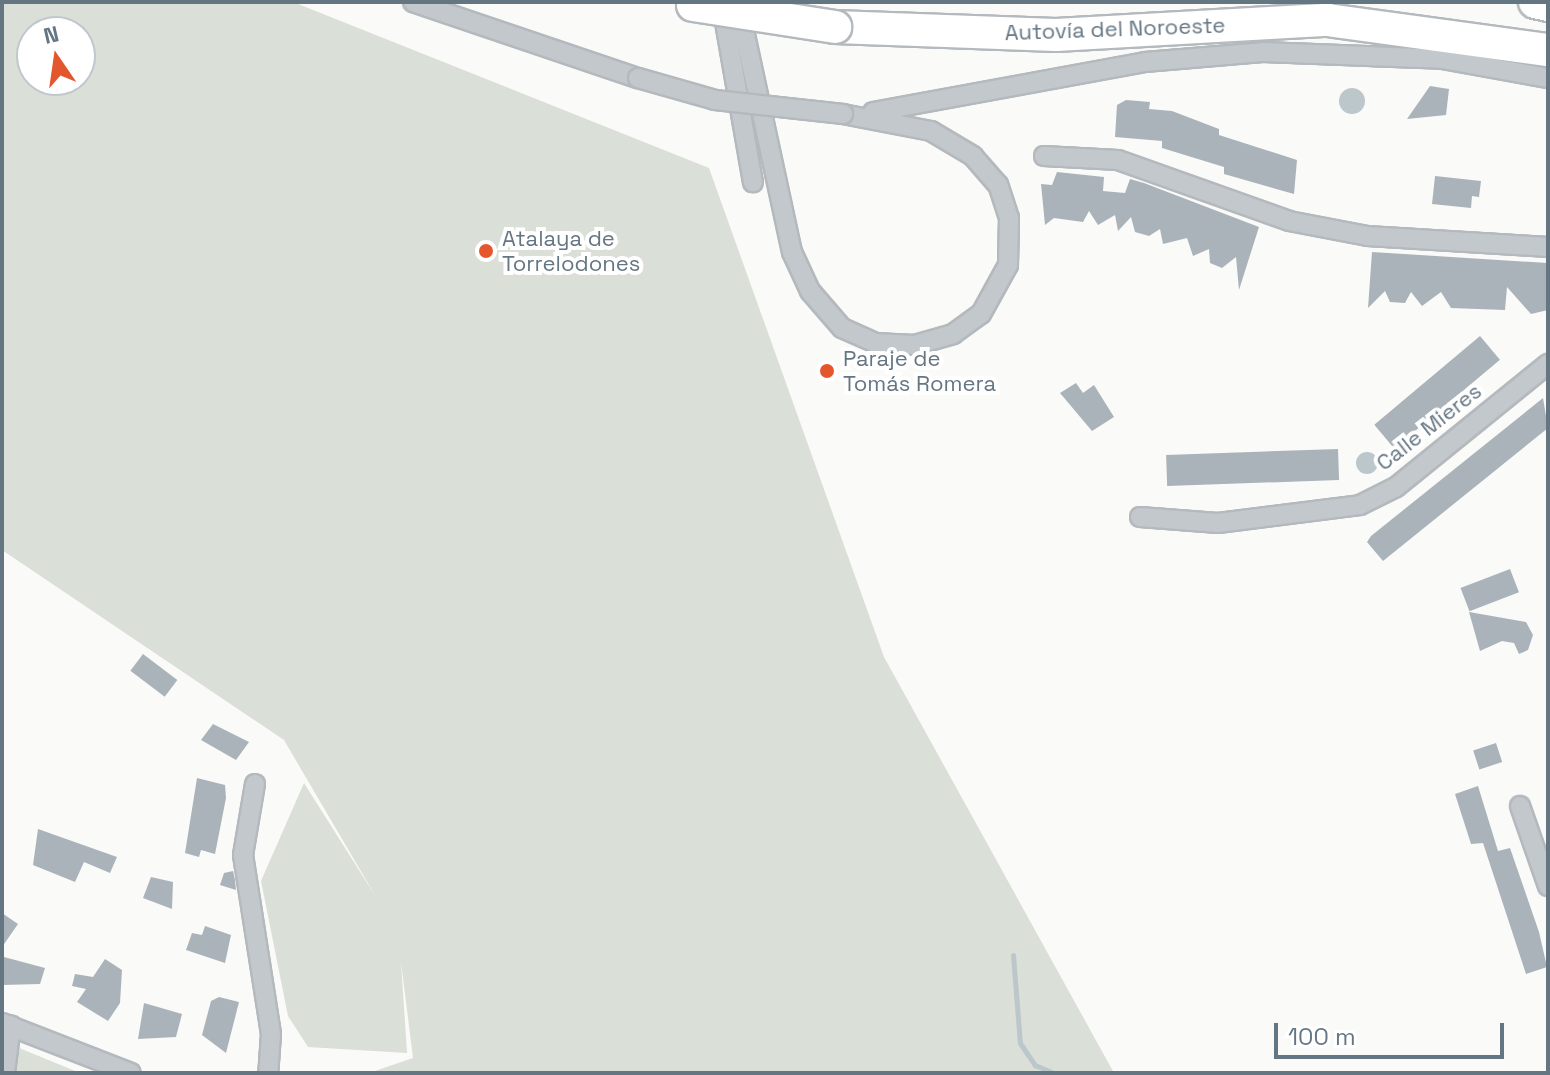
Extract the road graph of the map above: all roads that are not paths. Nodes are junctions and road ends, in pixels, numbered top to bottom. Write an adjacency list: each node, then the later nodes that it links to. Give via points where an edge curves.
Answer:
1 (413, 2): 8 (street, bridge, via 715,100)
2 (738, 2): 8 (street, via 792,252 810,291 842,328 875,343 915,345 953,334 990,302 1008,265 1009,218 998,185 973,156 931,131)
3 (1535, 2): 5 (highway)
4 (699, 3): 6 (highway, Autovía del Noroeste, bridge, via 835,27 1056,35 1328,20); 10 (street)
5 (1548, 5)
6 (1548, 50)
7 (1548, 78): 8 (street, via 1442,59 1263,52 1145,62 911,109)
8 (843, 114)
9 (1044, 156): 11 (street, via 1118,160 1289,221 1368,236)
10 (753, 182)
11 (1548, 247)
12 (1548, 364): 13 (street, Calle Mieres, via 1396,487 1360,505 1218,523)
13 (1140, 517)
14 (255, 784): 20 (street, via 243,855 271,1034)
15 (1520, 806): 16 (street)
16 (1548, 886)
17 (6, 1024): 18 (street); 19 (street)
18 (5, 1073)
19 (131, 1073)
20 (268, 1073)

